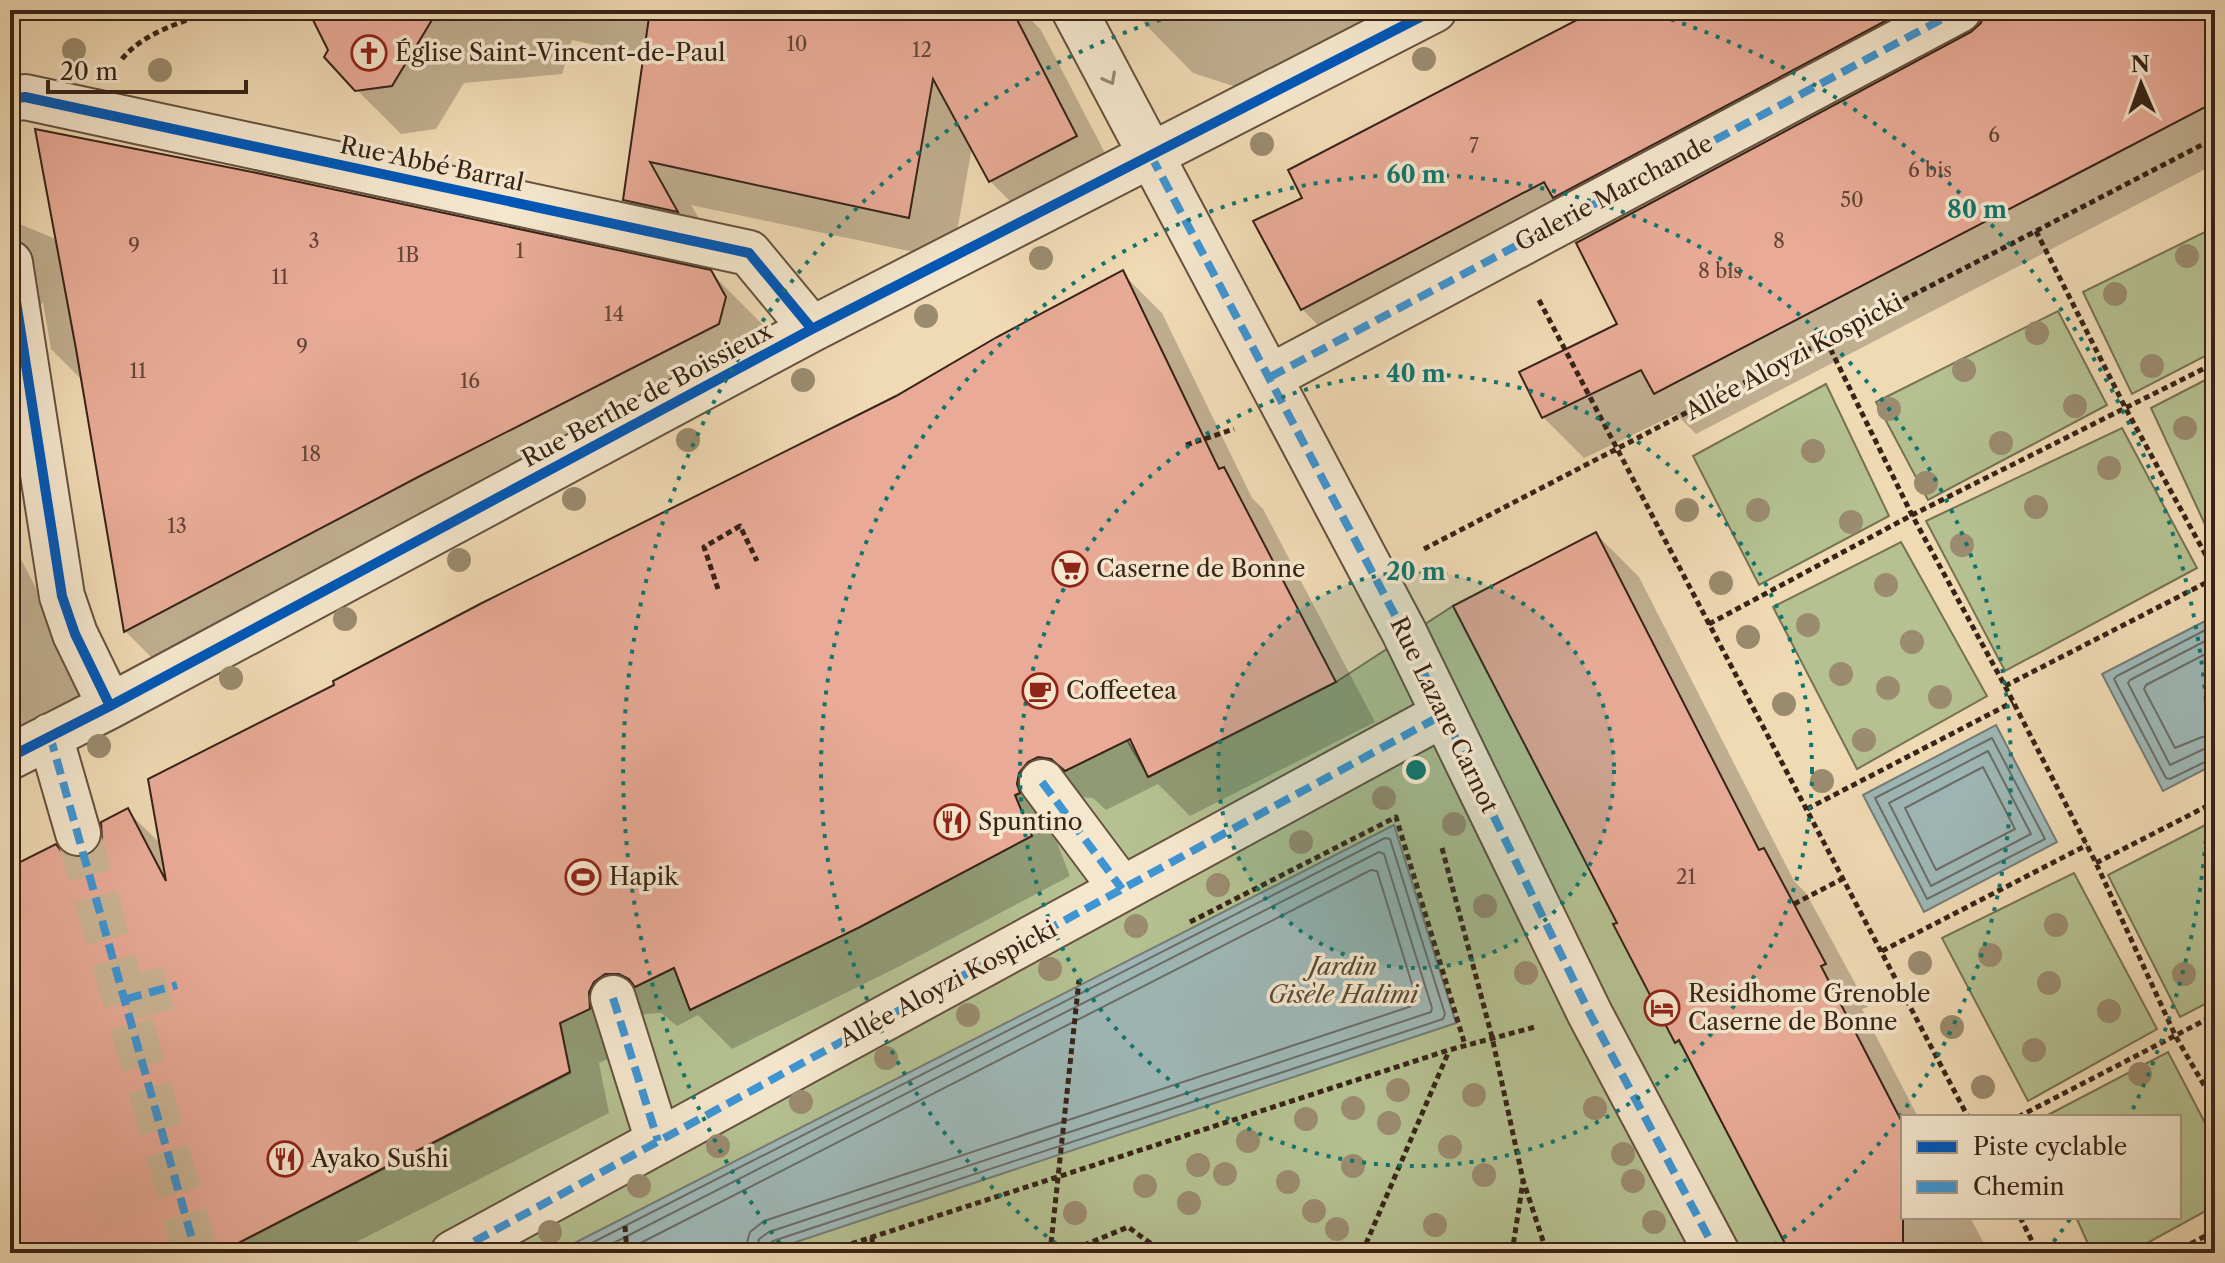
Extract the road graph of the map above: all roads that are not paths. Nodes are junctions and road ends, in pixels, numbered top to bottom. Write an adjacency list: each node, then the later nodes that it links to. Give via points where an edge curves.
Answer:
1 (1074, 10): 5 (street, Rue Lazare Carnot, one-way to 5)
2 (1434, 10): 5 (street, Rue Berthe de Boissieux)
3 (1959, 10): 8 (street, Galerie Marchande)
4 (10, 99): 7 (street, Rue Abbé Barral, via 40,100 749,253)
5 (1151, 156): 7 (street, Rue Berthe de Boissieux); 8 (street, Rue Lazare Carnot)
6 (10, 263): 9 (street, via 62,596)
7 (812, 329): 9 (street, Rue Berthe de Boissieux)
8 (1270, 377): 10 (street, Rue Lazare Carnot)
9 (110, 706): 11 (street, Rue Berthe de Boissieux)
10 (1444, 714): 15 (street, Allée Aloyzi Kospicki); 19 (street, Rue Lazare Carnot, via 1590,1014)
11 (50, 736): 12 (street, Rue Berthe de Boissieux); 14 (street)
12 (10, 757)
13 (1042, 782): 15 (street)
14 (78, 833)
15 (1122, 889): 17 (street, Allée Aloyzi Kospicki)
16 (613, 998): 17 (street)
17 (658, 1141): 18 (street, Allée Aloyzi Kospicki)
18 (453, 1253)
19 (1717, 1253)

